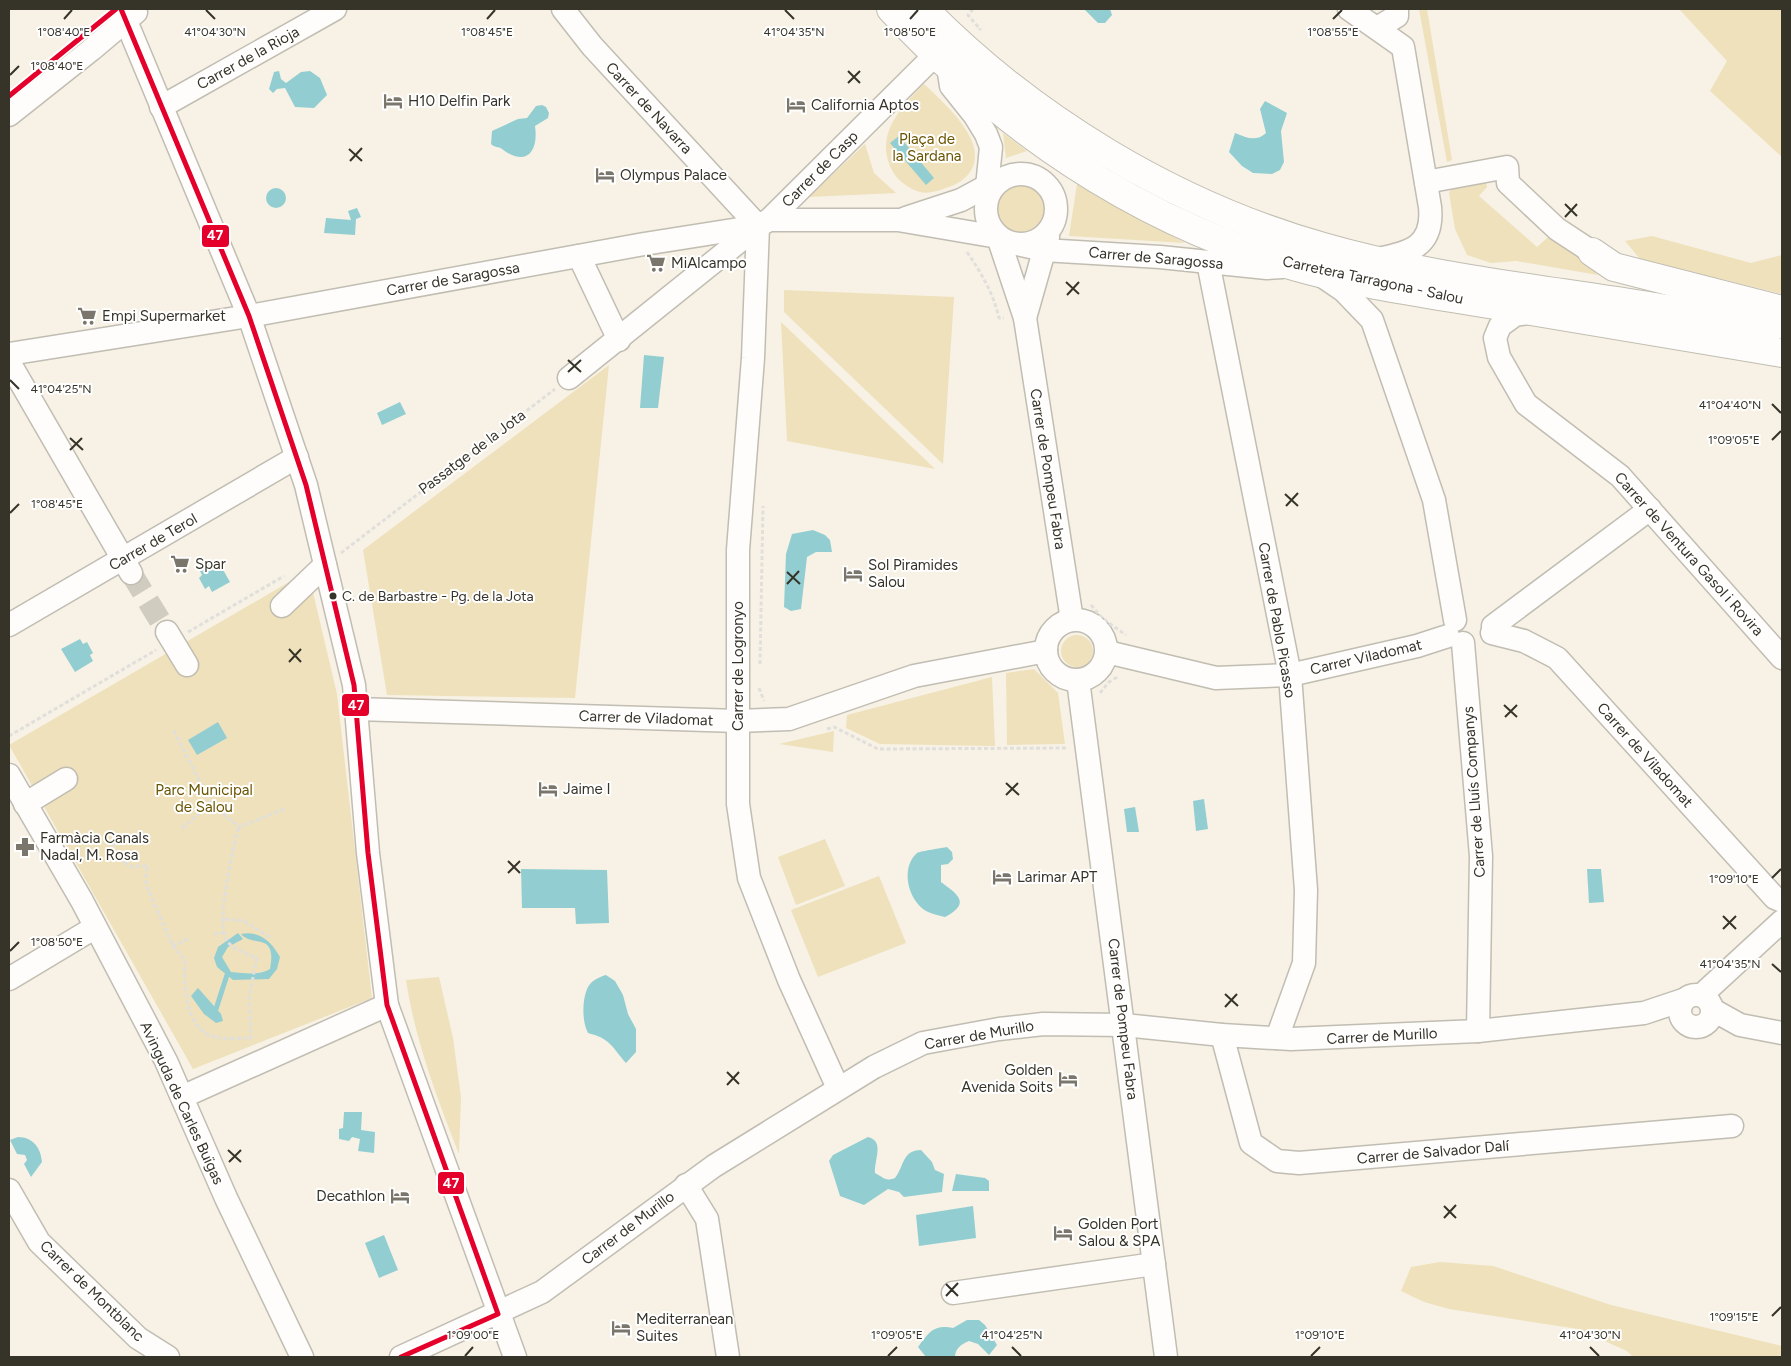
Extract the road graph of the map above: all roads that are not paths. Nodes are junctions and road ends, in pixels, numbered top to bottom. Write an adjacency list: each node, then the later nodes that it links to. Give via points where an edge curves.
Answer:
1 (335, 9): 12 (street, Carrer de la Rioja)
2 (891, 9): 9 (main road, Carretera Tarragona - Salou)
3 (1350, 9): 8 (street)
4 (1397, 9): 8 (street, via 1396,16)
5 (928, 10): 11 (main road, Carretera Tarragona - Salou)
6 (572, 11): 20 (street, Carrer de Navarra, via 592,46)
7 (126, 12): 10 (street); 12 (street); 13 (street)
8 (1377, 28): 16 (street, via 1403,47)
9 (941, 60): 14 (main road, Carretera Tarragona - Salou); 17 (street, via 951,86 986,134 991,147); 20 (street, Carrer de Casp)
10 (9, 96)
11 (1030, 102): 14 (street); 15 (main road, Carretera Tarragona - Salou)
12 (161, 107): 30 (street)
13 (9, 115)
14 (1058, 155): 15 (street, via 1090,156); 17 (street, Carrer de Saragossa); 18 (street, Carrer de Pompeu Fabra); 27 (main road, Carretera Tarragona - Salou, via 1148,208 1200,232)
15 (1153, 180): 25 (main road, Carretera Tarragona - Salou, via 1262,227)
16 (1426, 182): 23 (street, via 1507,167 1508,183 1557,229); 25 (street, via 1431,218 1429,230 1407,253)
17 (995, 186): 18 (street, via 1019,173 1040,179 1054,197); 19 (street, Carrer de Saragossa); 21 (street, Carrer de Pompeu Fabra, via 988,222)
18 (1054, 217): 21 (street, via 1038,240); 22 (street, Carrer de Pompeu Fabra)
19 (898, 220): 20 (street, Carrer de Saragossa); 21 (street, Carrer de Saragossa)
20 (763, 223): 24 (street, Carrer de Saragossa); 33 (street); 55 (street, Carrer de Logronyo, via 738,550)
21 (1008, 240): 22 (street, Carrer de Saragossa); 31 (street, Carrer de Pompeu Fabra)
22 (1044, 250): 26 (street, Carrer de Saragossa); 31 (street, Carrer de Pompeu Fabra)
23 (1592, 252): 28 (main road, via 1614,267)
24 (579, 256): 30 (street, Carrer de Saragossa); 33 (street)
25 (1375, 259): 32 (main road, Carretera Tarragona - Salou, via 1436,273)
26 (1208, 262): 27 (street, Carrer de Saragossa); 52 (street, Carrer de Pablo Picasso)
27 (1306, 269): 29 (main road, Carretera Tarragona - Salou); 47 (street, Carrer de Lluís Companys, via 1344,291 1372,320 1434,500)
28 (1782, 310)
29 (1536, 312): 34 (main road, Carretera Tarragona - Salou); 39 (street, Carrer de Ventura Gasol i Rovira, via 1515,315 1500,326 1495,338 1499,357 1526,404 1620,476)
30 (249, 316): 35 (street, Carrer de Saragossa); 38 (street)
31 (1024, 318): 43 (street, Carrer de Pompeu Fabra)
32 (1782, 326)
33 (619, 340): 37 (street)
34 (1782, 352)
35 (9, 354)
36 (9, 362): 41 (street)
37 (569, 378)
38 (297, 458): 40 (street); 41 (street, Carrer de Terol)
39 (1650, 509): 45 (street, Carrer Viladomat); 50 (street, Carrer de Ventura Gasol i Rovira)
40 (325, 565): 42 (street); 54 (street, via 354,685)
41 (127, 566): 44 (street, Carrer de Terol)
42 (282, 606)
43 (1072, 620): 48 (street, via 1056,628); 49 (street, via 1089,623 1096,628 1102,635)
44 (9, 625)
45 (1493, 629): 47 (street, Carrer Viladomat, via 1483,639); 59 (street, Carrer de Viladomat, via 1557,658 1775,898)
46 (166, 632): 51 (street)
47 (1455, 633): 52 (street, Carrer Viladomat, via 1416,646); 66 (street, Carrer de Lluís Companys, via 1480,856)
48 (1046, 651): 53 (street, via 1048,661 1060,676); 55 (street, Carrer de Viladomat, via 914,676 788,719)
49 (1106, 652): 52 (street, Carrer Viladomat, via 1216,678); 53 (street, via 1098,672)
50 (1782, 658)
51 (187, 665)
52 (1290, 675): 69 (street, Carrer de Pablo Picasso, via 1306,890 1304,963)
53 (1078, 680): 65 (street, Carrer de Pompeu Fabra)
54 (356, 709): 55 (street, Carrer de Viladomat); 63 (street, via 368,853)
55 (738, 721): 70 (street, Carrer de Logronyo, via 738,804 749,878 789,980)
56 (9, 775): 58 (street, Avinguda de Carles Buïgas)
57 (66, 779): 58 (street)
58 (25, 804): 61 (street, Avinguda de Carles Buïgas)
59 (1782, 901)
60 (1782, 921): 64 (street, via 1706,991)
61 (94, 928): 62 (street); 71 (street, Avinguda de Carles Buïgas)
62 (9, 979)
63 (387, 1005): 71 (street); 77 (street)
64 (1697, 1010): 66 (street, Carrer de Murillo); 67 (street, Carrer de Murillo, via 1730,1028 1740,1025)
65 (1124, 1025): 68 (street, Carrer de Murillo); 70 (street, Carrer de Murillo, via 1043,1024 923,1043); 75 (street, Carrer de Pompeu Fabra)
66 (1478, 1031): 69 (street, Carrer de Murillo, via 1322,1039)
67 (1782, 1033)
68 (1222, 1035): 69 (street, Carrer de Murillo); 72 (street, Carrer de Salvador Dalí, via 1251,1143 1277,1161 1298,1163)
69 (1277, 1038)
70 (838, 1088): 73 (street, Carrer de Murillo)
71 (182, 1097): 79 (street, Avinguda de Carles Buïgas)
72 (1732, 1126)
73 (686, 1186): 77 (street, Carrer de Murillo, via 542,1292); 82 (street, via 707,1219)
74 (9, 1190): 78 (street, Carrer de Montblanc, via 39,1242 138,1338)
75 (1154, 1264): 76 (street); 83 (street, Carrer de Pompeu Fabra)
76 (953, 1293)
77 (498, 1314): 80 (street, Carrer de Murillo); 81 (street)
78 (168, 1357)
79 (302, 1357)
80 (401, 1357)
81 (515, 1357)
82 (728, 1357)
83 (1166, 1357)

